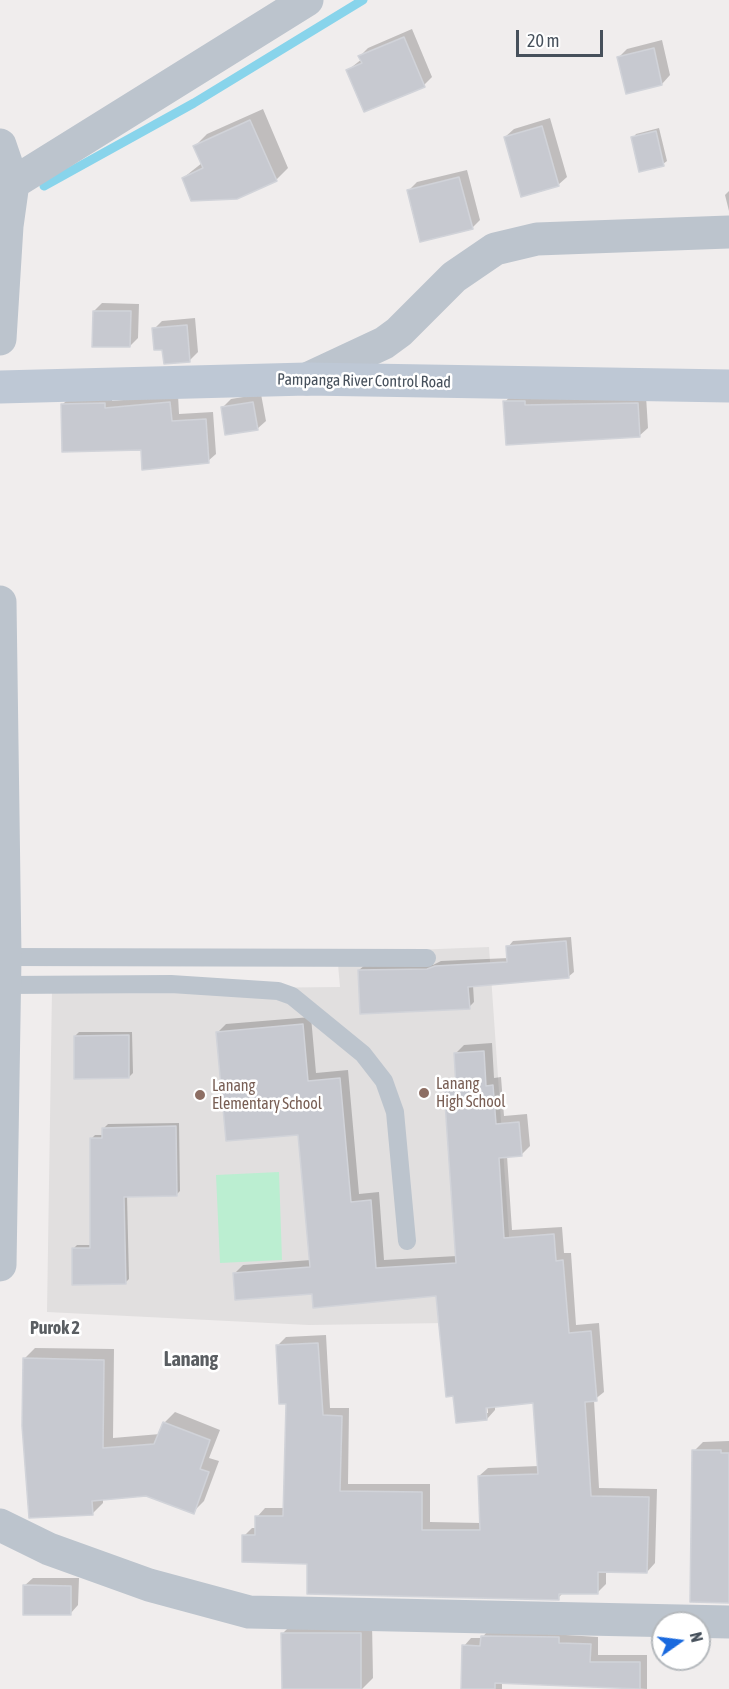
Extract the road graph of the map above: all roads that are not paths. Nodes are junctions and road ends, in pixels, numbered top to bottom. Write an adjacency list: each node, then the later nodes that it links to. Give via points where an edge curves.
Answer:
1 (294, 3): 3 (street)
2 (0, 146): 3 (street)
3 (13, 183): 4 (street)
4 (4, 225): 6 (street)
5 (729, 232): 7 (street, via 537,239 495,249 454,277 384,343)
6 (0, 339)
7 (307, 379): 8 (main road, Pampanga River Control Road); 9 (main road, Pampanga River Control Road)
8 (729, 386)
9 (0, 387)
10 (0, 602): 12 (street)
11 (427, 958): 12 (lane)
12 (5, 971): 13 (lane, via 278,991 292,996 363,1054 384,1081 395,1112); 14 (street)
13 (407, 1241)
14 (0, 1265)
15 (0, 1525): 16 (street, via 49,1549 149,1585 249,1612)
16 (729, 1622)

